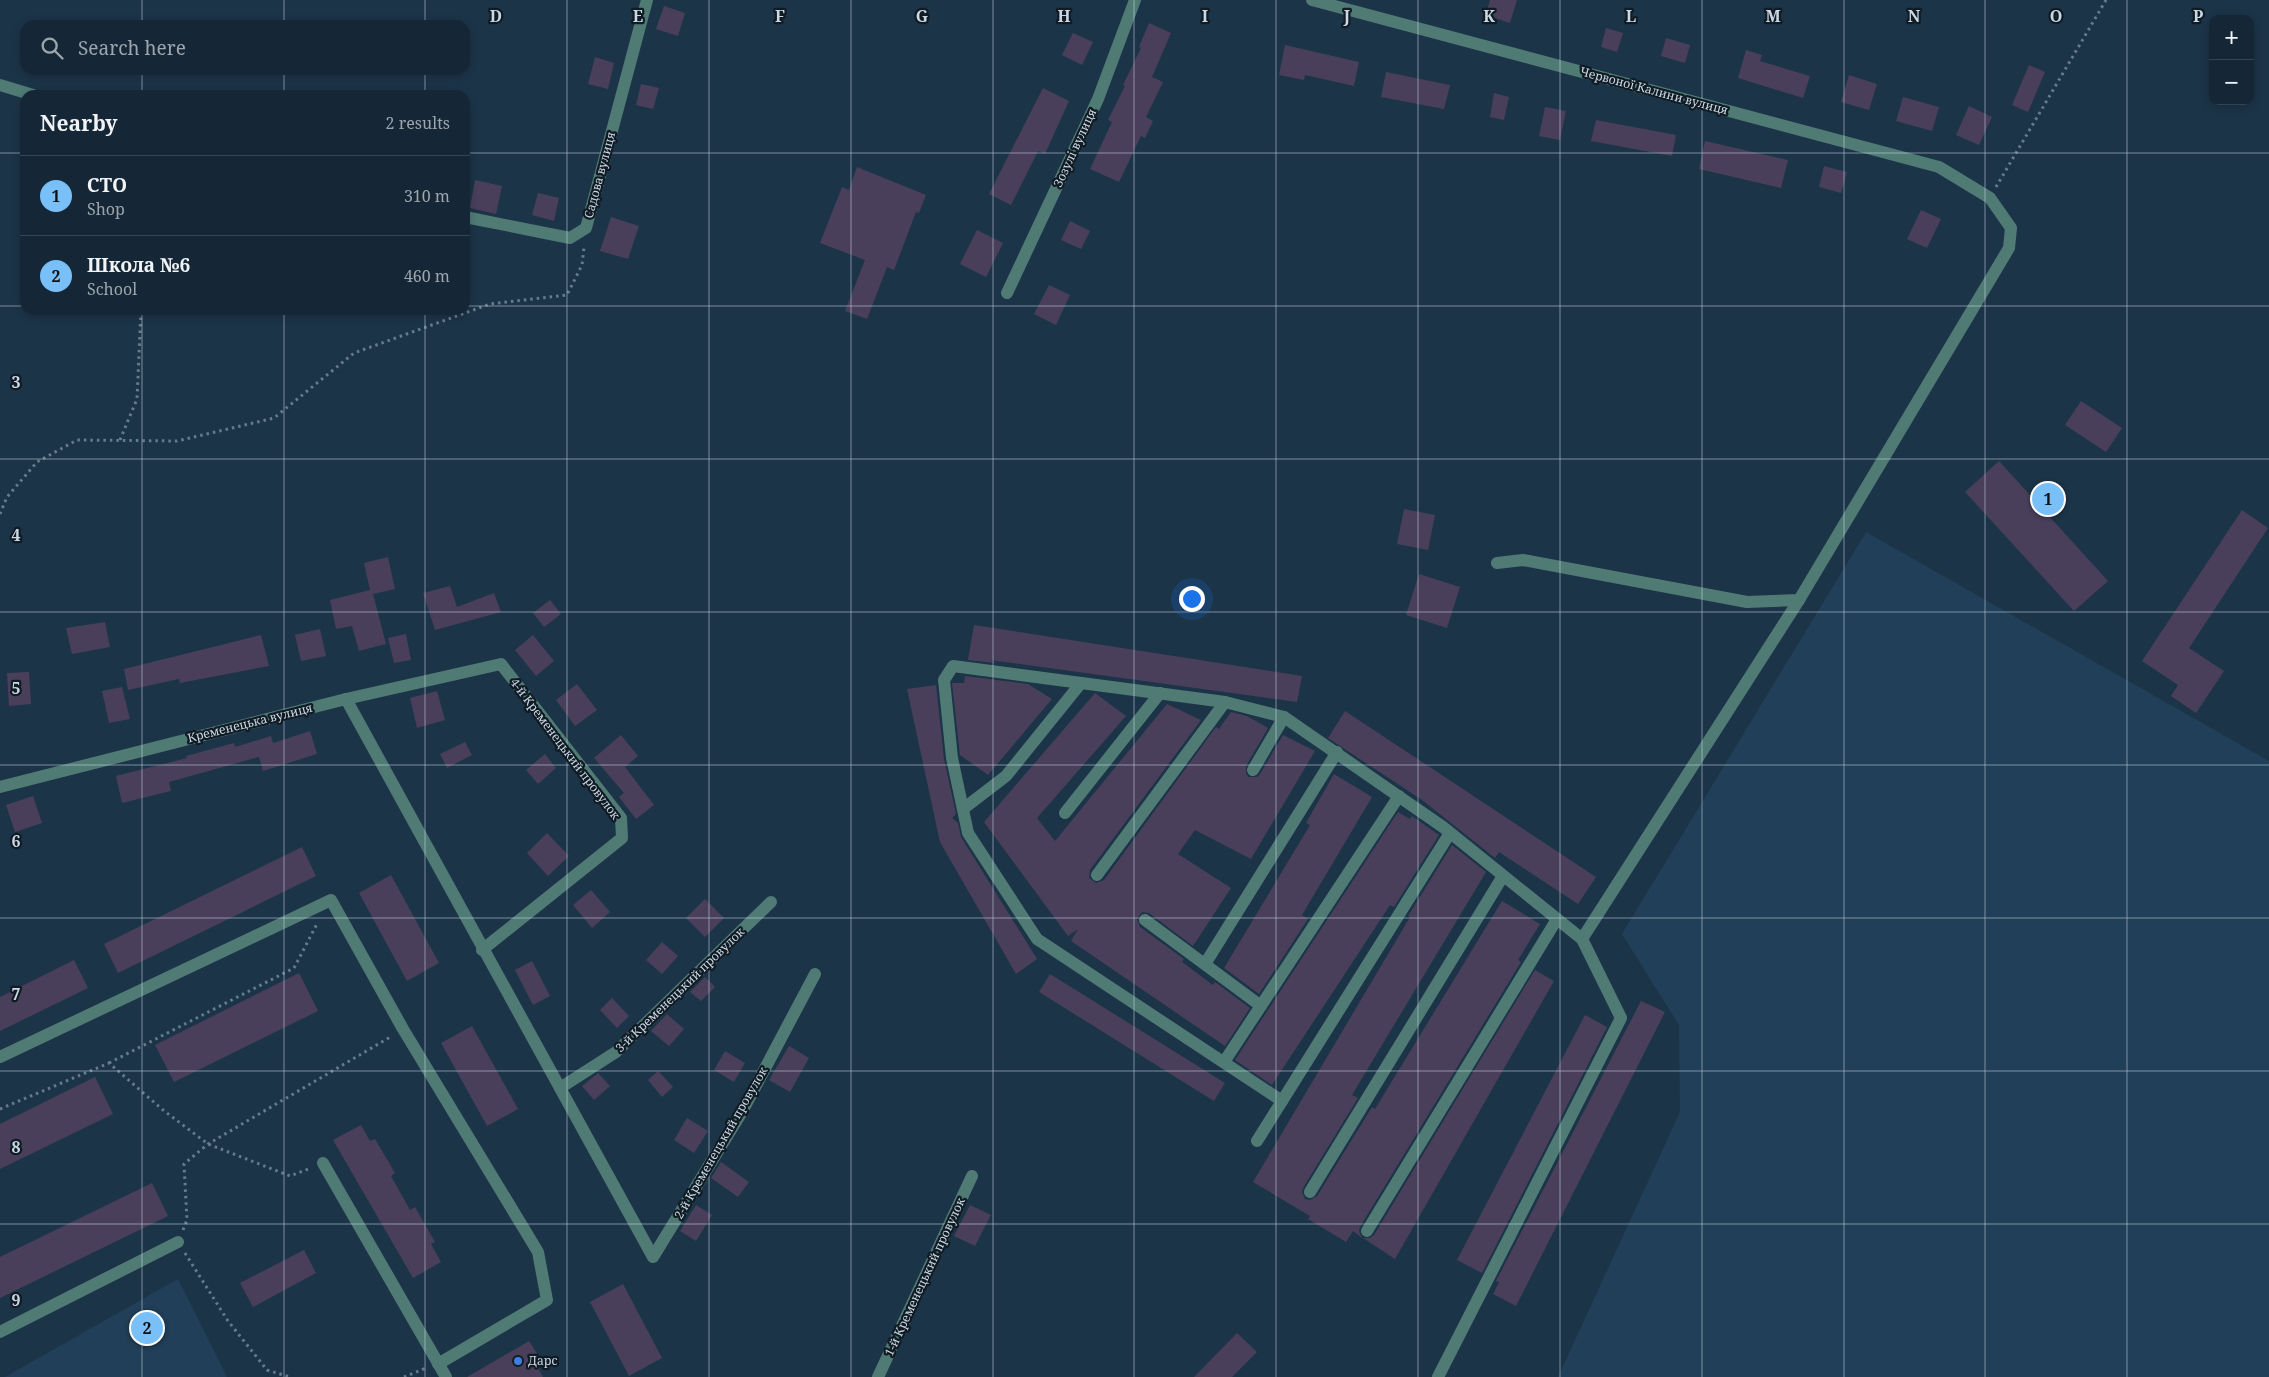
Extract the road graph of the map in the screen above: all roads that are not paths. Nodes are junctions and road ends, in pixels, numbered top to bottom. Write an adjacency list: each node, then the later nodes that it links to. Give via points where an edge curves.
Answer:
1 (647, 0): 6 (street, Садова вулиця, via 586,228 570,238)
2 (1135, 0): 7 (street, Зозулі вулиця, via 1098,98)
3 (1312, 0): 9 (street, Червоної Калини вулиця, via 1939,167 1990,198 2011,228 2009,248)
4 (0, 85): 5 (street)
5 (20, 91)
6 (470, 218)
7 (1007, 293)
8 (1497, 563): 9 (street, via 1523,560 1747,602)
9 (1799, 600): 28 (street)
10 (501, 664): 13 (street, Кременецька вулиця); 29 (street, 4-й Кременецький провулок, via 621,818 622,838)
11 (1081, 683): 12 (street); 20 (street, via 1006,776); 20 (street, via 953,666 944,680 952,758)
12 (1160, 694): 14 (street); 21 (street)
13 (346, 698): 18 (street, Кременецька вулиця); 29 (street)
14 (1225, 702): 15 (street); 23 (street)
15 (1284, 717): 16 (street); 17 (street)
16 (1337, 752): 19 (street); 30 (street)
17 (1253, 770)
18 (0, 787)
19 (1399, 796): 22 (street); 32 (street)
20 (963, 809): 34 (street, via 968,833 1038,939)
21 (1065, 813)
22 (1450, 833): 24 (street); 36 (street)
23 (1097, 875)
24 (1503, 876): 27 (street); 40 (street)
25 (771, 902): 35 (street, 3-й Кременецький провулок, via 616,1052)
26 (1145, 920): 30 (street)
27 (1558, 920): 28 (street); 41 (street)
28 (1582, 939): 47 (street, via 1621,1018)
29 (482, 950): 35 (street)
30 (1205, 964): 32 (street)
31 (815, 974): 35 (street, 2-й Кременецький провулок, via 743,1110 653,1257)
32 (1261, 1006): 34 (street)
33 (0, 1057): 44 (street, via 331,900 402,1029 538,1252 546,1300)
34 (1224, 1062): 36 (street)
35 (560, 1088)
36 (1282, 1101): 37 (street)
37 (1257, 1141)
38 (323, 1163): 44 (street)
39 (972, 1176): 46 (street, 1-й Кременецький провулок)
40 (1310, 1192)
41 (1367, 1231)
42 (178, 1242): 43 (street)
43 (1, 1331)
44 (438, 1364): 45 (street)
45 (446, 1377)
46 (878, 1377)
47 (1438, 1377)

